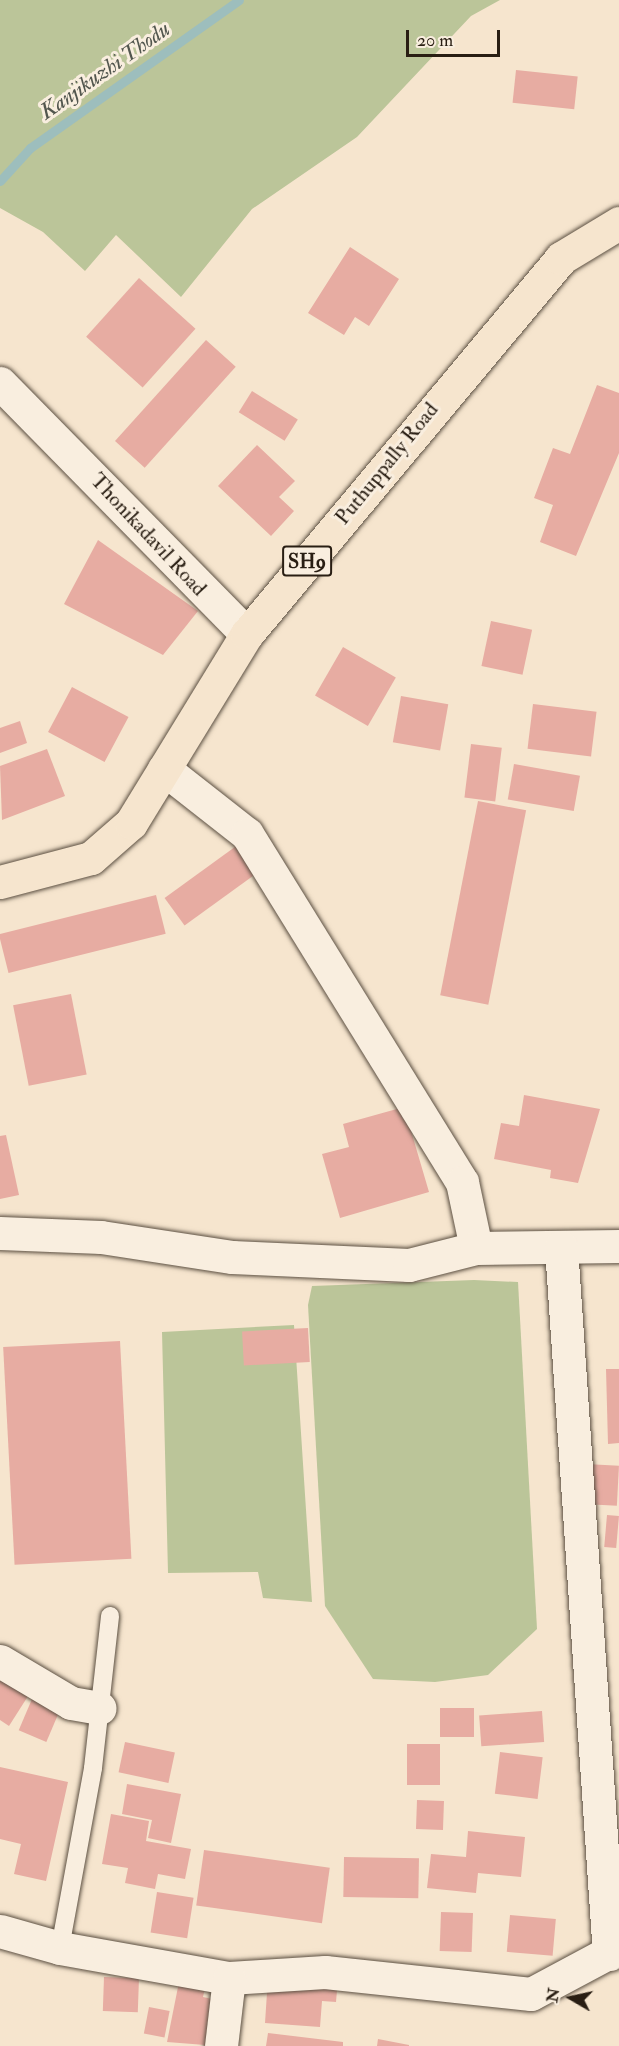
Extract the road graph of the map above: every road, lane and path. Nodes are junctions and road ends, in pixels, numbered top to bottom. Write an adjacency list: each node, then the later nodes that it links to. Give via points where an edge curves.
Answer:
1 (619, 223): 3 (main road, Puthuppally Road / SH9, via 561,258)
2 (0, 383): 3 (street, Thonikadavil Road)
3 (247, 634): 4 (main road, Puthuppally Road / SH9)
4 (164, 769): 5 (main road, Puthuppally Road / SH9, via 131,823 91,858); 9 (street, via 247,834 462,1182)
5 (0, 882)
6 (0, 1233): 9 (street, via 101,1237 232,1257 409,1265)
7 (619, 1246): 8 (street)
8 (561, 1247): 9 (street); 15 (street)
9 (476, 1248)
10 (110, 1616): 12 (lane)
11 (0, 1661): 12 (street, via 71,1703)
12 (100, 1708): 14 (lane)
13 (0, 1931): 14 (street)
14 (60, 1948): 16 (street)
15 (614, 1951): 16 (street, via 531,1994 325,1972)
16 (229, 1978): 17 (street)
17 (221, 2046)

